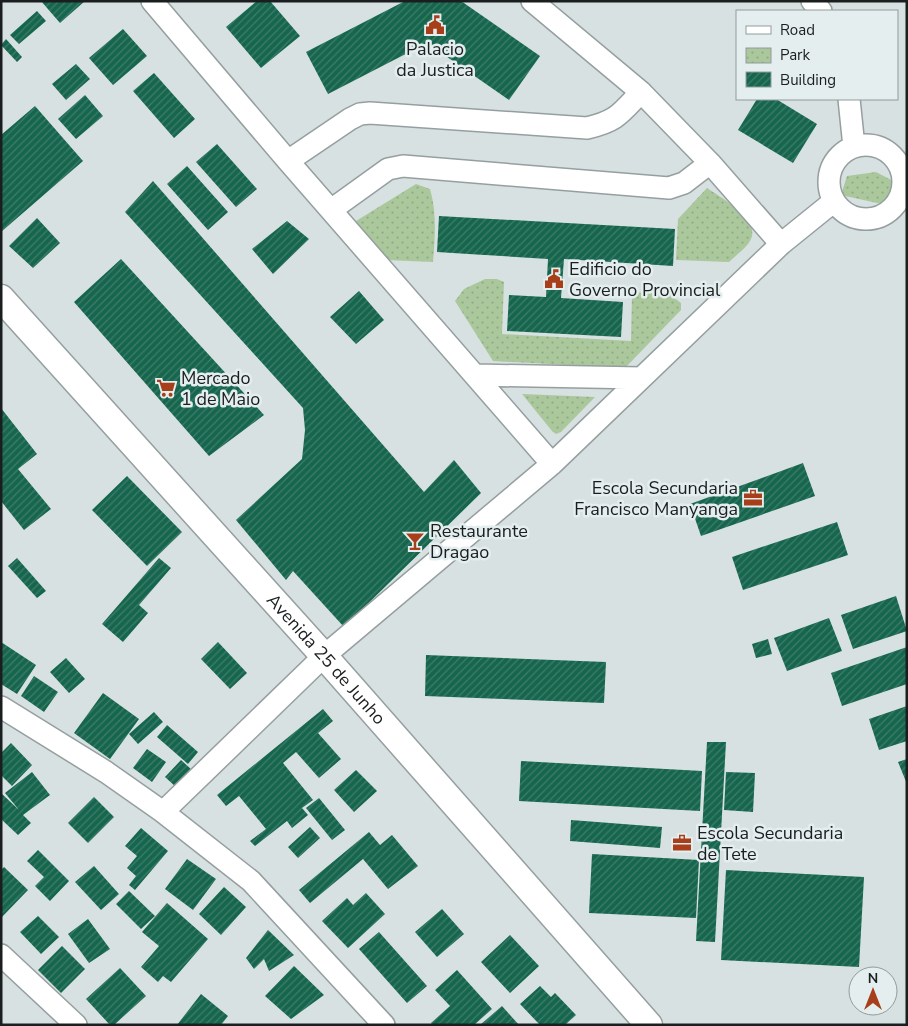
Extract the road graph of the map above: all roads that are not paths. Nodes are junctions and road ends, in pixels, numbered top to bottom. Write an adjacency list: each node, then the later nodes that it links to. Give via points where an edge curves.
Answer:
1 (152, 1): 6 (street)
2 (532, 1): 3 (street)
3 (641, 92): 6 (street, via 617,118 587,128 360,114); 7 (street)
4 (849, 100): 5 (street)
5 (854, 146): 8 (street, via 839,155 830,169 828,186); 9 (street, via 884,149 895,158 902,172)
6 (288, 161): 10 (street)
7 (710, 163): 10 (street, via 684,183 669,188 403,166 388,169); 11 (street)
8 (833, 202): 9 (street, via 847,216 866,220 885,215); 11 (street)
9 (903, 205)
10 (331, 210): 13 (street)
11 (781, 244): 14 (street)
12 (1, 298): 16 (street, Avenida 25 de Junho)
13 (475, 375): 14 (street); 15 (street)
14 (641, 378): 15 (street)
15 (552, 464): 16 (street)
16 (324, 656): 18 (street); 22 (street, Avenida 25 de Junho)
17 (1, 707): 18 (street, via 106,772)
18 (163, 812): 21 (street, via 251,881)
19 (1, 955): 20 (street)
20 (76, 1025)
21 (384, 1025)
22 (649, 1025)

